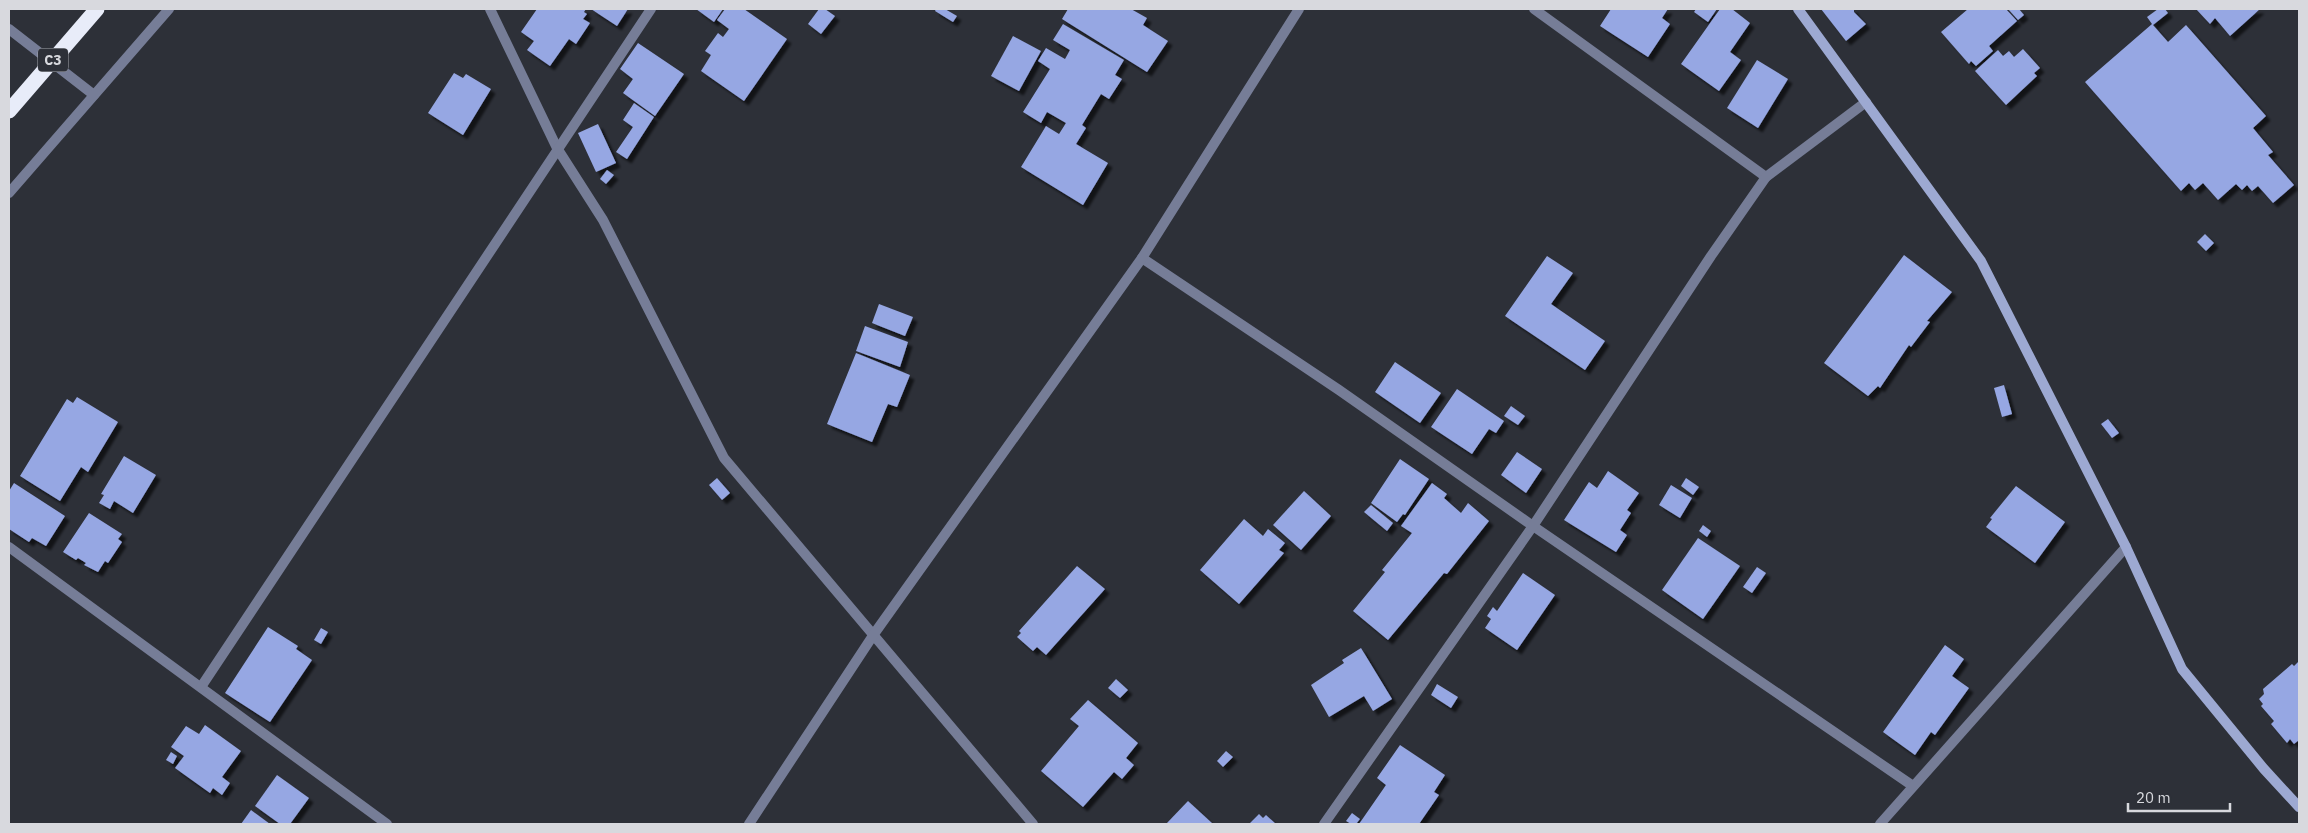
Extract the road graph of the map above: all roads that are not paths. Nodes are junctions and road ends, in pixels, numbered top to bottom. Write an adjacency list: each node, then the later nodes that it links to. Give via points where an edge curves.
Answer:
1 (97, 9): 11 (highway, C3, bridge)
2 (168, 9): 9 (street)
3 (490, 9): 12 (street)
4 (651, 9): 12 (street)
5 (1300, 9): 15 (street)
6 (1534, 9): 13 (street)
7 (1798, 9): 10 (street)
8 (9, 29): 9 (street)
9 (94, 94): 14 (street)
10 (1866, 102): 13 (street); 18 (street, via 1981,261)
11 (9, 111)
12 (557, 148): 19 (street, via 603,220 724,458); 20 (street)
13 (1766, 177): 16 (street)
14 (9, 193)
15 (1142, 258): 16 (street); 19 (street)
16 (1533, 526): 21 (street); 26 (street)
17 (9, 547): 20 (street)
18 (2126, 547): 21 (street); 22 (street, via 2182,669)
19 (874, 634): 24 (street); 25 (street)
20 (201, 687): 23 (street)
21 (1913, 786): 27 (street)
22 (2299, 807)
23 (387, 824)
24 (749, 824)
25 (1033, 824)
26 (1324, 824)
27 (1880, 824)

